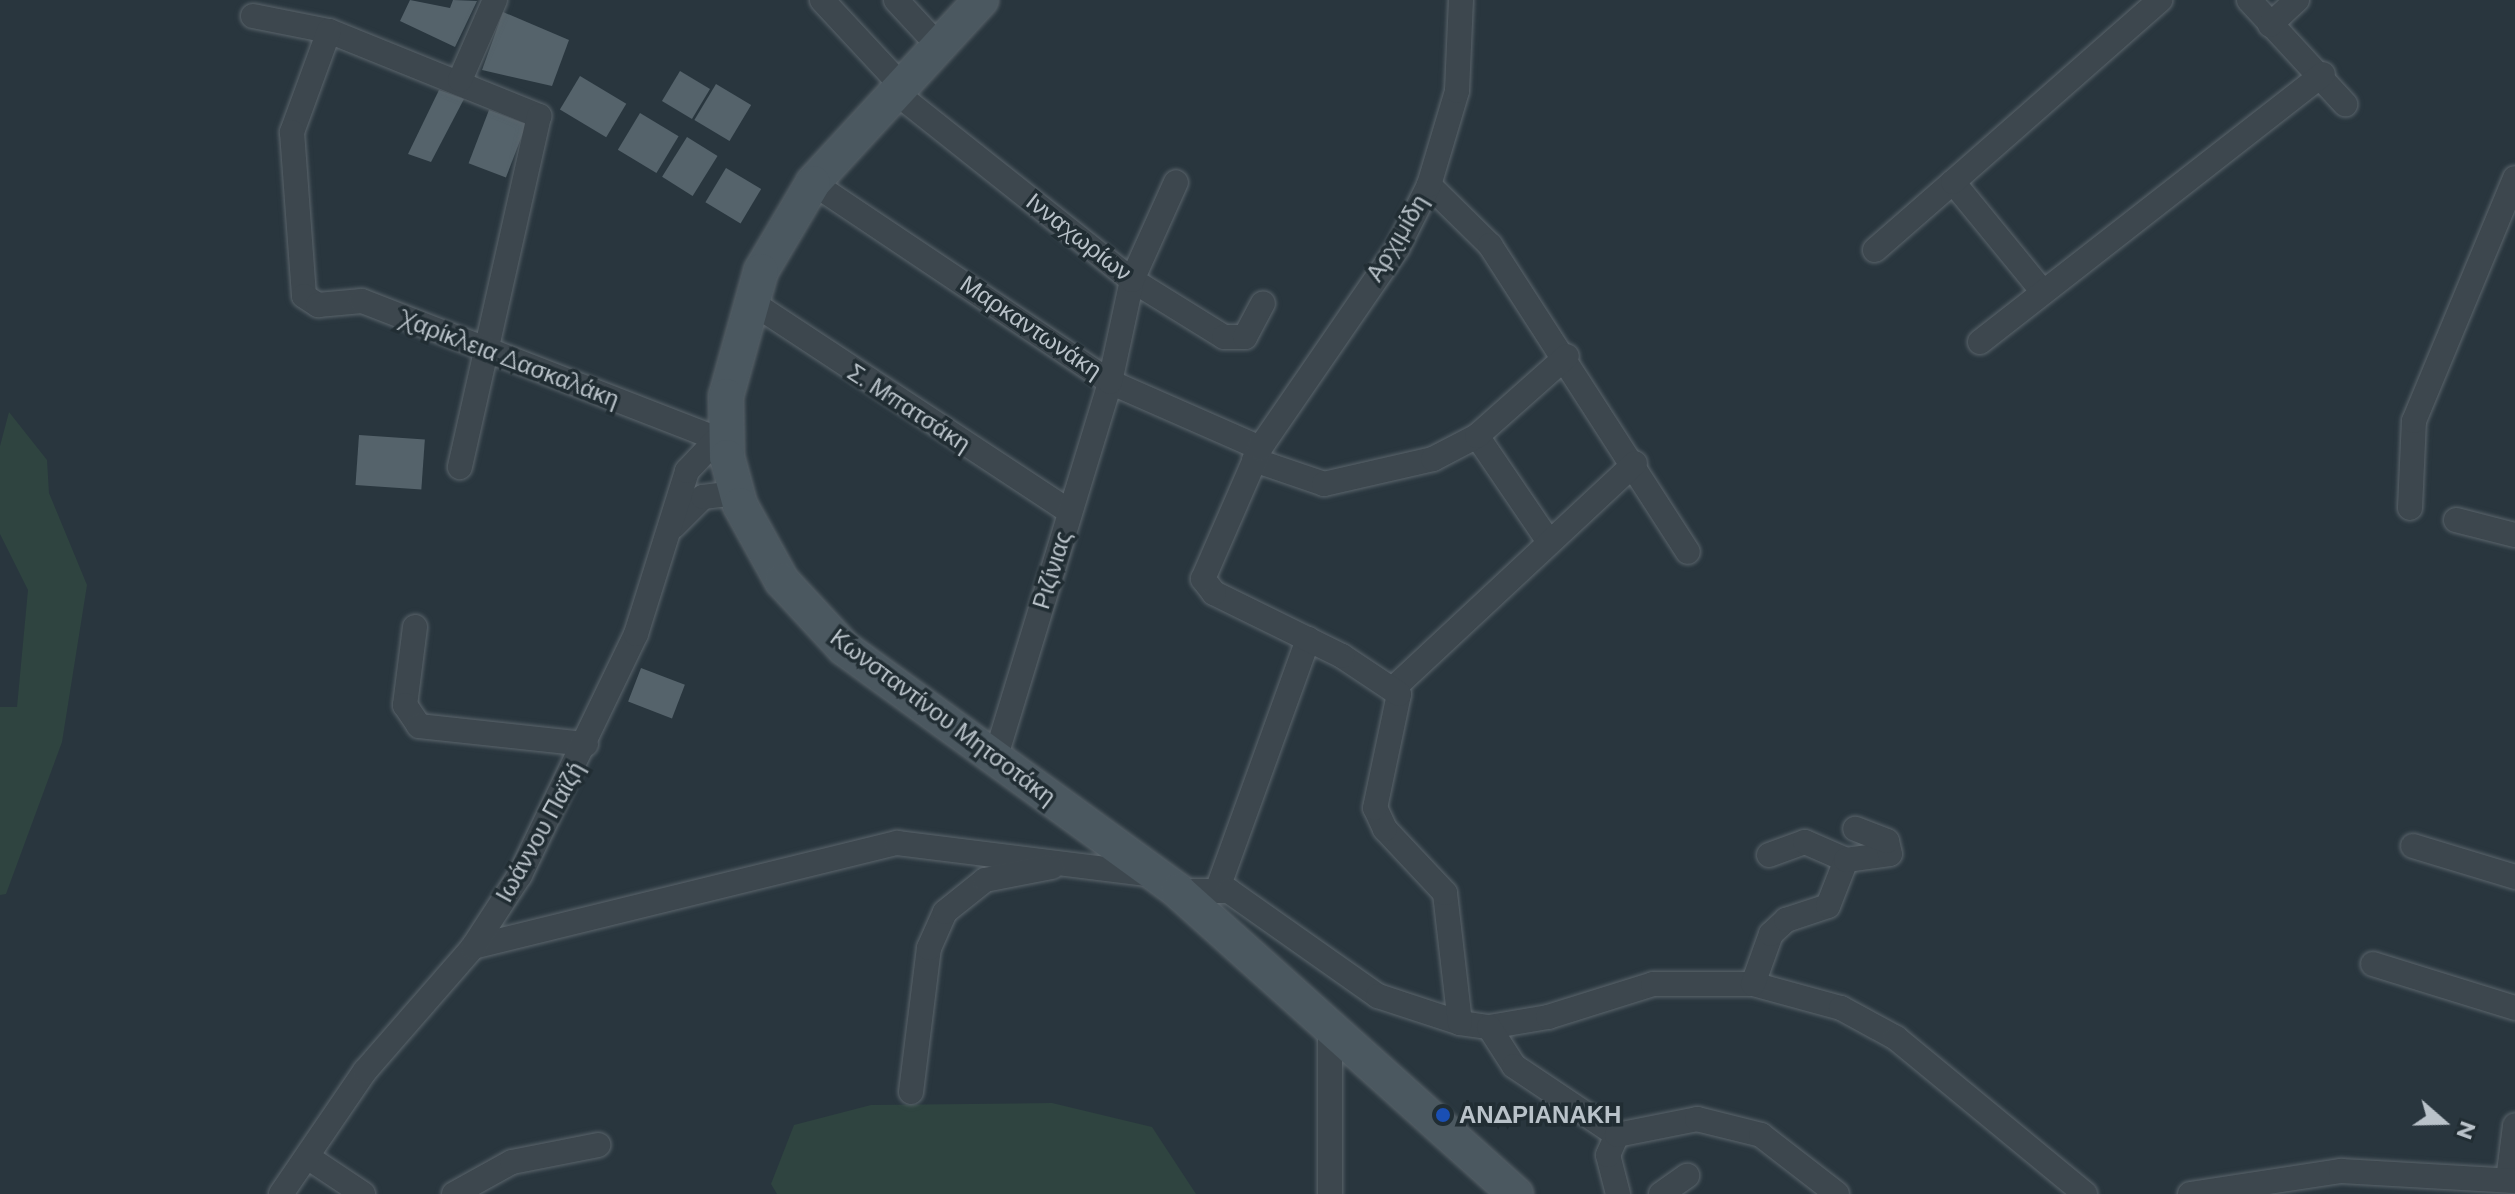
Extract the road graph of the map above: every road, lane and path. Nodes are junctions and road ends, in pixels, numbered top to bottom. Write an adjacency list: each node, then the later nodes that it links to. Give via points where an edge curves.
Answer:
1 (495, 0): 14 (street)
2 (822, 0): 15 (street, Ινναχωρίων)
3 (896, 0): 12 (street)
4 (981, 0): 12 (main road, Κωνσταντίνου Μητσοτάκη)
5 (1461, 0): 21 (street, Αρχιμίδη, via 1457,91)
6 (2160, 0): 19 (street)
7 (2249, 0): 10 (street)
8 (2297, 0): 10 (street)
9 (253, 16): 11 (street)
10 (2270, 25): 13 (street)
11 (329, 31): 14 (street); 29 (street, Χαρίκλεια Δασκαλάκη, via 292,132 304,296 318,305 362,301)
12 (936, 43): 15 (main road, Κωνσταντίνου Μητσοτάκη)
13 (2323, 74): 16 (street); 25 (street)
14 (460, 80): 29 (street, via 539,116)
15 (897, 88): 20 (main road, Κωνσταντίνου Μητσοτάκη); 24 (street, Ινναχωρίων)
16 (2345, 104)
17 (2515, 178): 22 (street)
18 (1176, 182): 24 (street, Ριζίνιας)
19 (1953, 182): 23 (street); 25 (street)
20 (813, 183): 26 (main road, Κωνσταντίνου Μητσοτάκη); 31 (street, Μαρκαντωνάκη)
21 (1429, 185): 30 (street, via 1471,219); 34 (street, Αρχιμίδη, via 1397,249)
22 (2509, 208): 39 (street, via 2414,421)
23 (1875, 250)
24 (1132, 280): 27 (street, Ινναχωρίων, via 1238,340); 31 (street, Ριζίνιας)
25 (2043, 292): 28 (street)
26 (750, 301): 32 (main road, Κωνσταντίνου Μητσοτάκη); 40 (street, Σ. Μπατσάκη)
27 (1263, 303)
28 (1980, 342)
29 (487, 349): 32 (street, Χαρίκλεια Δασκαλάκη); 36 (street)
30 (1567, 356): 33 (street, Μαρκαντωνάκη); 35 (street)
31 (1110, 382): 34 (street, Μαρκαντωνάκη); 40 (street, Ριζίνιας)
32 (720, 434): 37 (street, Ιωάννου Παϊζή); 38 (main road, Κωνσταντίνου Μητσοτάκη)
33 (1477, 436): 34 (street, Μαρκαντωνάκη, via 1433,459 1324,484); 44 (street)
34 (1257, 454): 47 (street, Αρχιμίδη, via 1203,579 1214,593)
35 (1635, 463): 44 (street); 45 (street)
36 (460, 467)
37 (683, 480): 38 (street); 42 (street, Ιωάννου Παϊζή)
38 (719, 495): 42 (street); 50 (main road, Κωνσταντίνου Μητσοτάκη, via 812,617)
39 (2410, 508)
40 (1070, 512): 50 (street, Ριζίνιας)
41 (2456, 520): 43 (street)
42 (670, 531): 49 (street, Ιωάννου Παϊζή)
43 (2515, 535)
44 (1549, 542): 48 (street)
45 (1688, 552)
46 (415, 627): 49 (street, via 405,705 419,726)
47 (1308, 639): 48 (street); 58 (street)
48 (1395, 687): 64 (street, via 1400,703 1375,808 1385,829 1445,893)
49 (586, 744): 59 (street, Ιωάννου Παϊζή, via 534,851)
50 (995, 759): 57 (main road, Κωνσταντίνου Μητσοτάκη)
51 (1855, 829): 54 (street, via 1892,849 1885,857)
52 (2413, 846): 56 (street)
53 (1769, 855): 54 (street, via 1805,842)
54 (1846, 860): 61 (street, via 1828,906 1786,920 1771,934)
55 (1090, 866): 57 (street); 59 (street, via 897,843); 66 (street, via 1033,867 985,880 945,912 929,948)
56 (2515, 877)
57 (1168, 883): 58 (street); 63 (main road, Κωνσταντίνου Μητσοτάκη)
58 (1218, 888): 64 (street, via 1378,996)
59 (473, 947): 70 (street, Ιωάννου Παϊζή, via 365,1071)
60 (2373, 964): 62 (street)
61 (1753, 984): 65 (street, via 1653,984); 74 (street, via 1841,1008 1896,1038)
62 (2515, 1008)
63 (1330, 1023): 78 (street); 79 (main road, Κωνσταντίνου Μητσοτάκη)
64 (1460, 1023): 65 (street)
65 (1489, 1027): 68 (street, via 1514,1066)
66 (911, 1092)
67 (2515, 1125): 72 (street)
68 (1617, 1135): 80 (street, via 1608,1155); 82 (street, via 1634,1126 1724,1122 1784,1149)
69 (598, 1145): 77 (street, via 512,1162)
70 (309, 1158): 75 (street, Ιωάννου Παϊζή); 76 (street)
71 (1687, 1176): 81 (street)
72 (2511, 1181): 73 (street)
73 (2466, 1186): 83 (street, via 2341,1171)
74 (2076, 1191)
75 (281, 1194)
76 (363, 1194)
77 (454, 1194)
78 (1330, 1194)
79 (1516, 1194)
80 (1618, 1194)
81 (1661, 1194)
82 (1837, 1194)
83 (2190, 1194)

